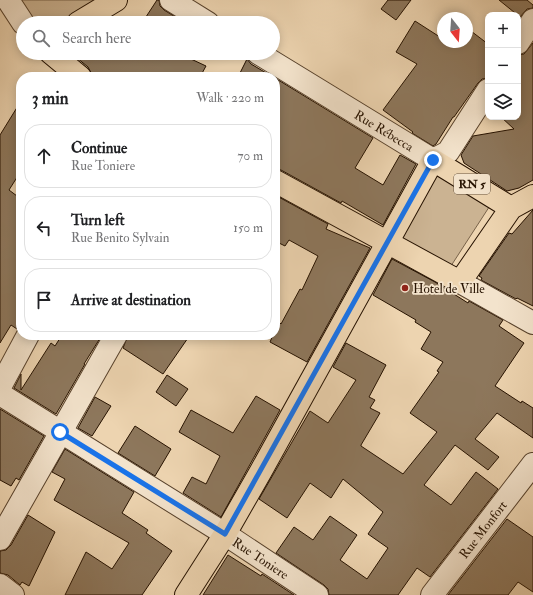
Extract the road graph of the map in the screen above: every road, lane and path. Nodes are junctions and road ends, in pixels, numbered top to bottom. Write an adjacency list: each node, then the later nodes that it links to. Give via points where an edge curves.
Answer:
1 (8, 0): 4 (street)
2 (116, 0): 5 (main road)
3 (171, 0): 6 (street)
4 (19, 16)
5 (90, 16)
6 (197, 16)
7 (533, 20): 8 (street)
8 (521, 38)
9 (59, 60): 11 (main road)
10 (269, 60): 13 (street, Rue Rébecca)
11 (74, 72)
12 (485, 95): 13 (street, via 448,152)
13 (433, 160): 16 (main road, Rue Rébecca / RN 5); 17 (main road)
14 (280, 184): 17 (main road)
15 (533, 196): 16 (main road)
16 (511, 208): 18 (main road)
17 (388, 242): 18 (main road); 26 (main road)
18 (460, 282): 19 (street)
19 (533, 323)
20 (25, 340): 22 (street)
21 (113, 340): 24 (street)
22 (0, 387)
23 (0, 394): 24 (street, Rue Toniere)
24 (60, 432): 26 (street, Rue Toniere); 27 (street)
25 (533, 464): 32 (street, Rue Monfort)
26 (225, 534): 30 (main road); 31 (street, Rue Toniere)
27 (0, 538)
28 (0, 585): 29 (street)
29 (13, 595)
30 (186, 595)
31 (317, 595)
32 (432, 595)

